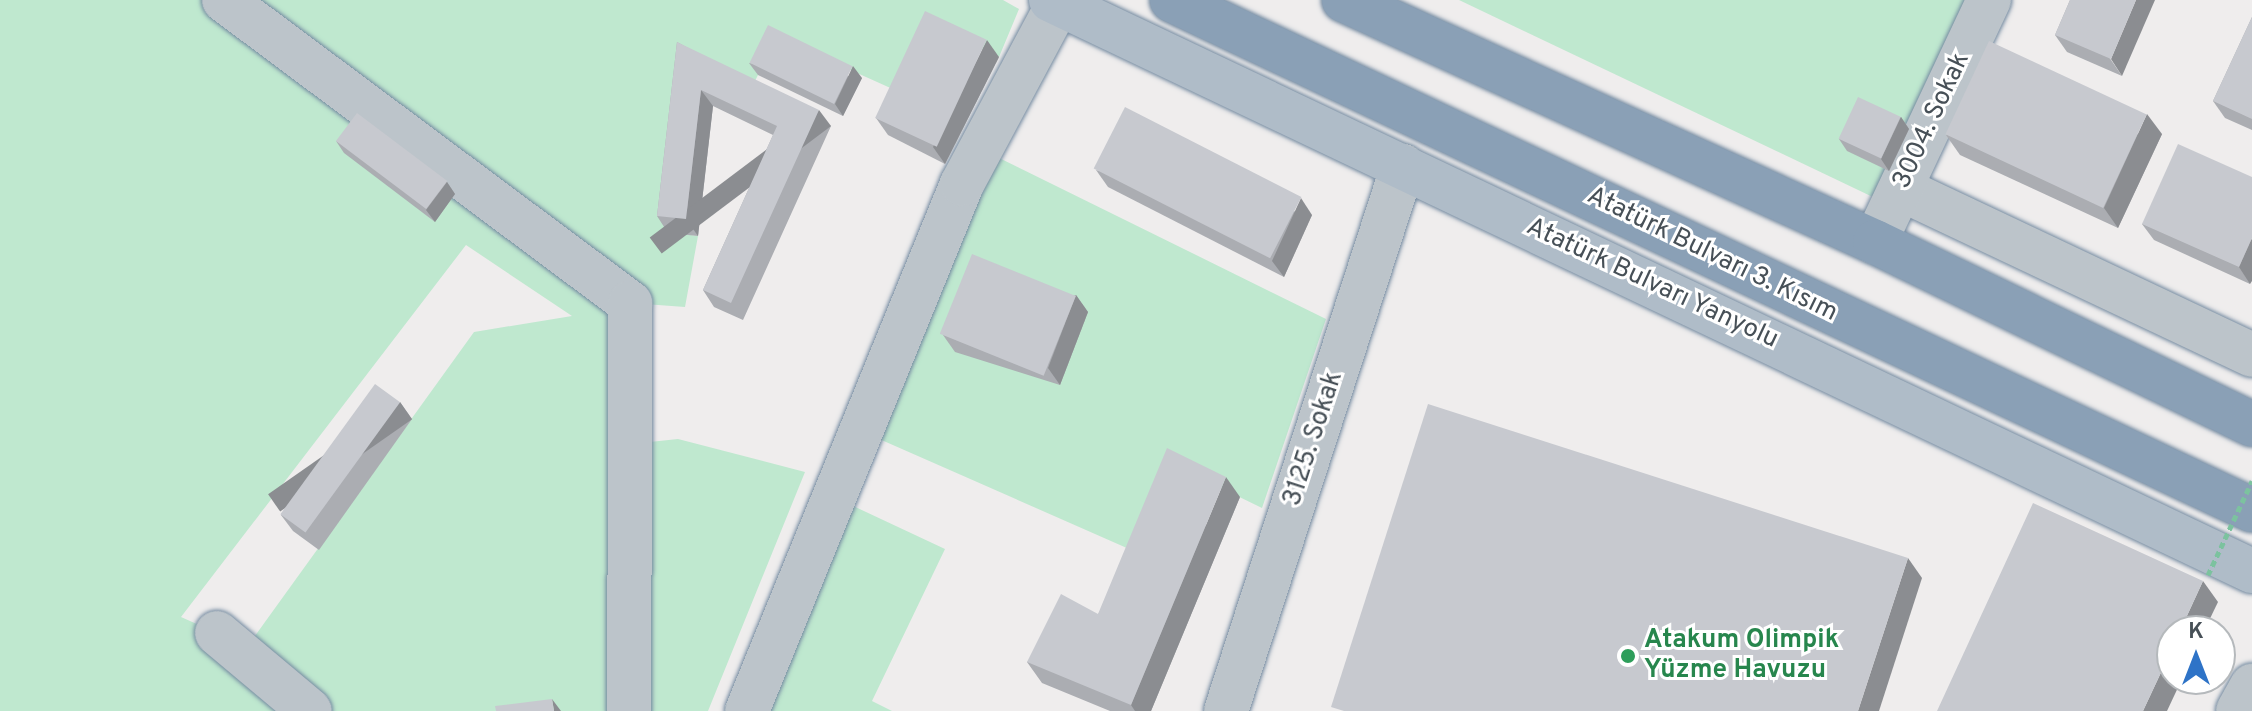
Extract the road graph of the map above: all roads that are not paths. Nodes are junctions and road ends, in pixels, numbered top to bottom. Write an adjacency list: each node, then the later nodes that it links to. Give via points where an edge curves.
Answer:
1 (224, 0): 16 (street, via 630,303)
2 (1172, 0): 11 (highway, Atatürk Bulvarı 3. Kısım)
3 (1344, 0): 8 (highway)
4 (1989, 0): 7 (street, 3004. Sokak)
5 (1054, 2): 6 (main road, Atatürk Bulvarı Yanyolu); 17 (street, via 962,184)
6 (1403, 166): 12 (main road, Atatürk Bulvarı Yanyolu); 18 (street, 3125. Sokak)
7 (1901, 189): 8 (street, 3004. Sokak); 9 (street)
8 (1875, 242): 10 (highway)
9 (2252, 355)
10 (2252, 424)
11 (2252, 510)
12 (2252, 571)
13 (217, 633): 15 (street)
14 (2252, 686): 19 (street)
15 (310, 711)
16 (629, 711)
17 (747, 711)
18 (1226, 711)
19 (2238, 711)

